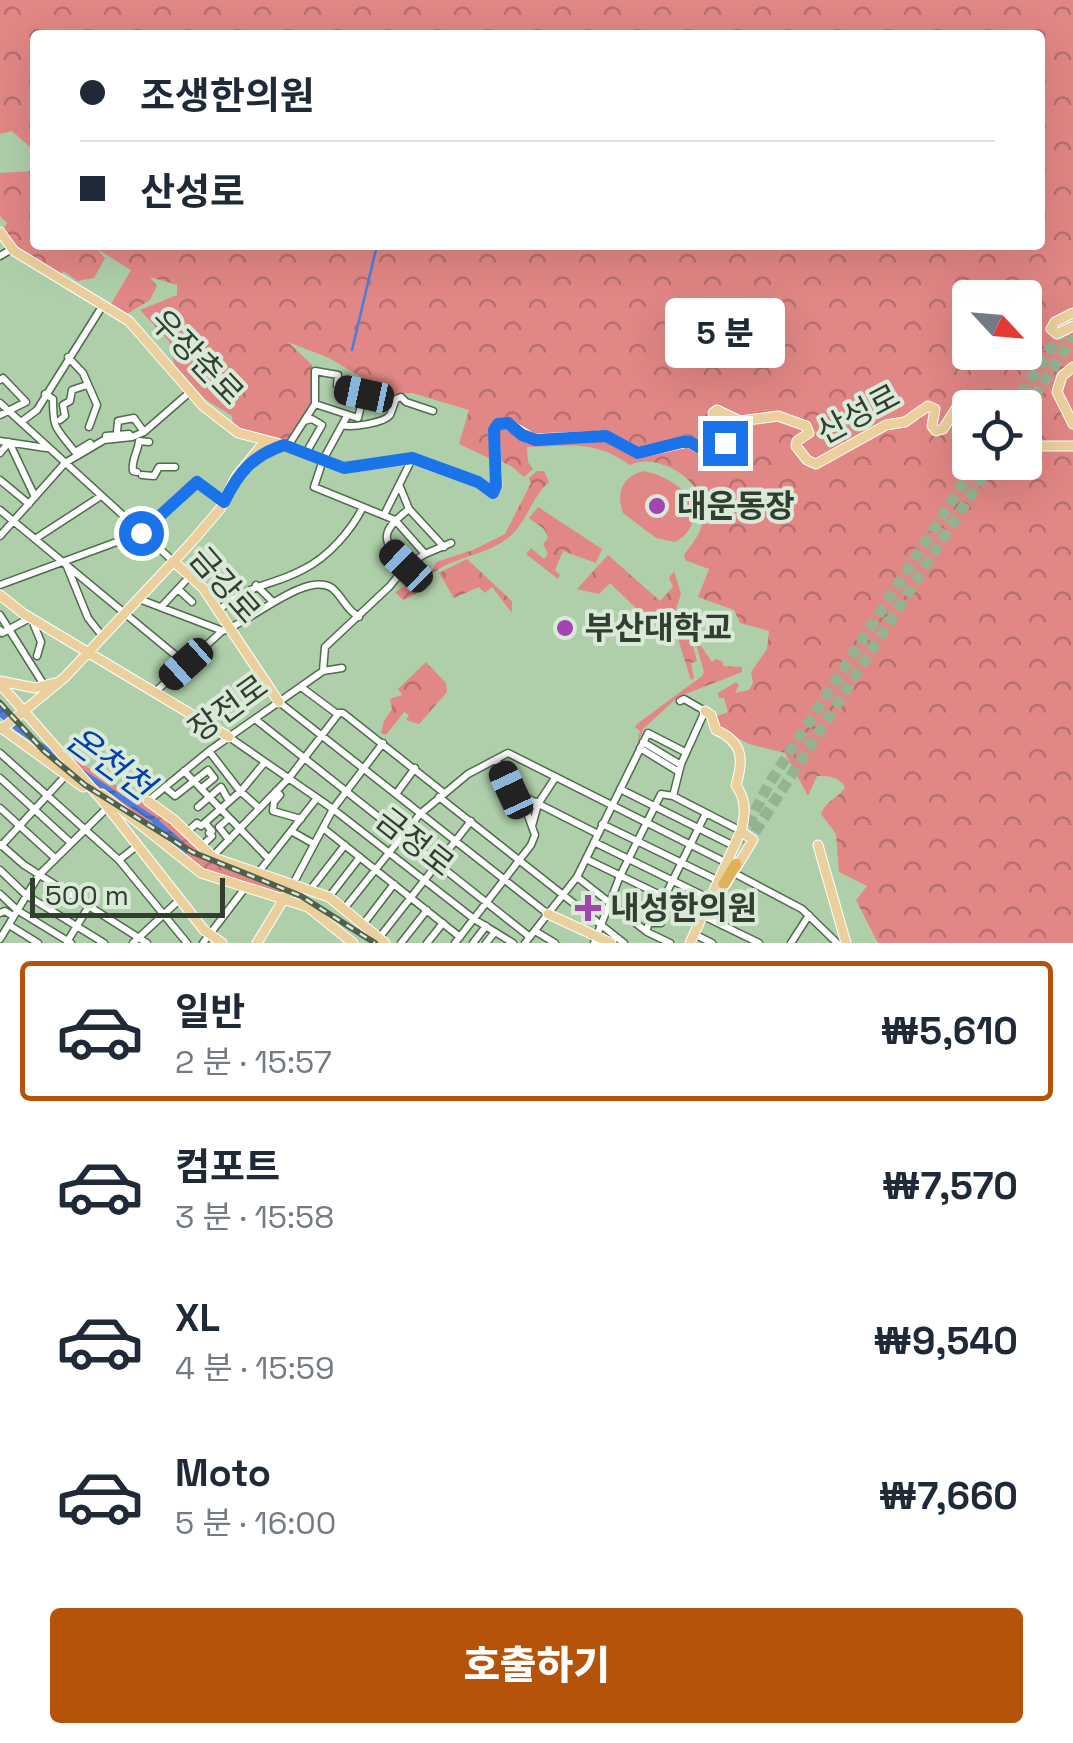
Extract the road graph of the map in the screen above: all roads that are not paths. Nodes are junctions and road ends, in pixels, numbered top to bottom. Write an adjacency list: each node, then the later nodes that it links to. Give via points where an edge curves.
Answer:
1 (0, 232): 2 (main road, 우장춘로)
2 (12, 249): 3 (street); 4 (main road, 우장춘로)
3 (0, 256)
4 (102, 306): 7 (street); 12 (main road, 우장춘로, via 141,332)
5 (1073, 313): 6 (main road, via 1051,330 1058,334)
6 (1073, 326)
7 (68, 357): 10 (street); 13 (street)
8 (1073, 367): 24 (main road, via 1057,390)
9 (0, 380): 18 (street, via 26,399)
10 (88, 385): 21 (street, via 72,390); 25 (street, via 97,405)
11 (372, 386): 14 (street, via 366,384)
12 (190, 392): 27 (street); 30 (main road, 우장춘로, via 238,433)
13 (45, 394): 22 (street); 28 (street, via 53,398 55,428 75,452)
14 (364, 394): 16 (street, via 336,385 338,376 315,371); 20 (street, via 358,418)
15 (0, 404): 18 (street, 금강로)
16 (314, 404): 20 (street); 23 (street)
17 (433, 411): 26 (street, via 401,396 384,420)
18 (4, 413): 22 (street, 금강로)
19 (952, 415): 40 (main road, 산성로, via 937,432 935,409 927,406 816,464 796,446 808,428 778,416 741,421 716,410 713,422 726,440 709,453 688,442 638,453 606,436 536,440 498,424 493,493)
20 (346, 416): 26 (street)
21 (60, 420)
22 (21, 422): 36 (street, 금강로)
23 (303, 422): 33 (street); 38 (street, via 322,424)
24 (1073, 424)
25 (90, 426)
26 (342, 426): 41 (street)
27 (144, 432): 28 (street, via 134,418 118,421); 42 (street, via 104,440)
28 (117, 433): 29 (street)
29 (129, 434)
30 (266, 440): 33 (main road, 우장춘로); 39 (main road)
31 (4, 442): 36 (street); 37 (street); 47 (street)
32 (149, 442): 43 (street, via 138,441 133,471 154,476 159,467)
33 (286, 445): 38 (main road, 우장춘로); 39 (main road)
34 (1042, 446): 35 (main road)
35 (1073, 446)
36 (48, 447): 42 (street, 금강로)
37 (0, 453)
38 (306, 453): 41 (main road, 우장춘로)
39 (254, 458): 48 (main road)
40 (412, 458): 41 (main road, 우장춘로, via 344,468); 45 (street)
41 (324, 460): 49 (street, via 314,487)
42 (65, 463): 46 (street, 금강로); 47 (street)
43 (175, 468)
44 (0, 480): 47 (street)
45 (400, 484): 50 (street); 52 (street)
46 (102, 496): 55 (street, 금강로); 57 (street)
47 (32, 501): 54 (street)
48 (224, 502): 55 (street, via 197,482); 59 (main road)
49 (363, 507): 52 (street); 62 (street, via 354,526)
50 (409, 509): 53 (street); 58 (street, via 447,545)
51 (0, 510): 54 (street)
52 (384, 516): 53 (street)
53 (395, 520): 58 (street); 61 (street, via 386,536)
54 (14, 521): 56 (street); 57 (street)
55 (141, 533): 59 (street, 금강로); 60 (street)
56 (0, 536)
57 (35, 539): 60 (street)
58 (425, 554): 61 (street)
59 (173, 561): 63 (main road, 금강로); 69 (main road)
60 (64, 562): 65 (street); 74 (street); 81 (street)
61 (406, 566): 76 (street)
62 (303, 570): 64 (street); 66 (street)
63 (190, 576): 67 (street); 73 (main road, 금강로)
64 (311, 584): 71 (street); 76 (street, via 330,586)
65 (0, 585)
66 (256, 585): 71 (street); 73 (street)
67 (178, 589): 70 (street); 72 (street)
68 (1, 598): 77 (main road, 금정로)
69 (138, 598): 72 (street); 74 (main road)
70 (192, 602)
71 (273, 603): 80 (street)
72 (164, 606): 80 (street)
73 (219, 610): 80 (main road, 금강로)
74 (125, 612): 81 (main road); 84 (street)
75 (0, 614): 79 (street)
76 (359, 617): 86 (street, via 325,646)
77 (33, 619): 79 (street); 82 (main road, 금정로); 83 (street, via 41,642)
78 (0, 630): 79 (street)
79 (10, 630): 89 (street)
80 (227, 630): 84 (street); 93 (main road, 금강로)
81 (103, 637): 82 (main road)
82 (88, 653): 87 (main road); 91 (main road, 금정로)
83 (37, 656)
84 (186, 664): 91 (street)
85 (342, 668): 86 (street)
86 (323, 670): 90 (street, 장전로)
87 (65, 678): 89 (main road); 95 (main road)
88 (0, 685): 89 (main road); 95 (main road)
89 (45, 686)
90 (301, 687): 93 (street, 장전로); 96 (street)
91 (155, 692): 100 (main road, 금정로)
92 (680, 701): 94 (street)
93 (280, 702): 97 (street, 장전로); 99 (street, 금강로)
94 (704, 711): 105 (street); 160 (main road, via 716,730 731,737 741,758)
95 (20, 713): 98 (main road); 101 (main road)
96 (339, 713): 99 (street); 102 (street)
97 (255, 720): 100 (street, 장전로); 107 (street)
98 (0, 730): 114 (main road)
99 (322, 736): 107 (street); 112 (street, 금강로)
100 (229, 737): 104 (street, 장전로); 109 (street, 금정로)
101 (44, 739): 114 (main road); 119 (main road)
102 (384, 743): 110 (street); 112 (street)
103 (642, 745): 105 (street, via 649,733); 111 (street); 121 (street)
104 (209, 752): 113 (street, 장전로); 124 (street)
105 (685, 752): 111 (street)
106 (0, 753): 127 (street)
107 (304, 758): 116 (street); 125 (street)
108 (496, 759): 117 (street, via 508,753); 128 (street); 134 (street, via 511,790)
109 (264, 762): 116 (street, 금정로); 124 (street)
110 (416, 768): 126 (street); 128 (street)
111 (680, 768): 129 (street)
112 (364, 769): 125 (street); 126 (street, 금강로)
113 (184, 771): 118 (street); 132 (street, 장전로)
114 (67, 774): 119 (main road); 127 (street)
115 (0, 778): 140 (street)
116 (289, 778): 123 (street); 131 (street, 금정로)
117 (555, 778): 134 (street); 135 (street)
118 (193, 781): 120 (street, via 208,770 214,778); 122 (street, via 175,796); 130 (street)
119 (86, 786): 143 (main road); 158 (main road); 175 (main road)
120 (203, 788)
121 (620, 789): 135 (street); 136 (street)
122 (168, 790)
123 (276, 791): 139 (street); 148 (street, via 274,812)
124 (242, 792): 133 (street); 139 (street)
125 (346, 792): 142 (street); 164 (street)
126 (396, 794): 146 (street, 금강로)
127 (47, 795): 140 (street); 156 (street)
128 (442, 795): 146 (street); 149 (street)
129 (673, 796): 136 (street, via 661,794); 145 (street)
130 (209, 797): 133 (street, via 221,787); 137 (street); 141 (street)
131 (317, 798): 142 (street, 금정로); 148 (street)
132 (148, 801): 144 (main road)
133 (229, 801): 141 (street)
134 (537, 803): 165 (street); 186 (street, via 535,835)
135 (611, 806): 151 (street); 152 (street)
136 (655, 806): 152 (street); 155 (street)
137 (198, 807)
138 (0, 808): 153 (street)
139 (259, 808): 157 (street)
140 (34, 809): 153 (street); 169 (street)
141 (220, 809): 147 (street); 150 (street)
142 (332, 809): 154 (street); 178 (street, 금정로)
143 (104, 811): 156 (street); 175 (main road)
144 (161, 812): 158 (main road); 161 (main road)
145 (706, 813): 155 (street); 160 (street)
146 (420, 814): 164 (street); 167 (street, 금강로)
147 (228, 818): 157 (street); 166 (street, via 219,827)
148 (300, 818): 159 (street)
149 (471, 821): 163 (street); 167 (street)
150 (205, 822): 161 (street); 170 (street, via 212,836)
151 (602, 824): 165 (street); 168 (street)
152 (646, 824): 168 (street); 173 (street)
153 (19, 826): 172 (street); 181 (street)
154 (322, 828): 171 (street); 176 (street)
155 (699, 828): 173 (street); 177 (street)
156 (84, 829): 169 (street); 185 (street)
157 (240, 829): 166 (street); 183 (street)
158 (148, 831): 175 (street); 182 (main road)
159 (291, 831): 171 (street); 183 (street)
160 (741, 831): 177 (main road); 192 (main road, via 752,840)
161 (187, 832): 170 (main road)
162 (476, 834): 163 (street)
163 (488, 834): 186 (street)
164 (402, 836): 178 (street); 189 (street)
165 (596, 838): 184 (street); 187 (street)
166 (228, 840): 179 (street)
167 (455, 841): 189 (street); 198 (street, 금강로)
168 (637, 841): 184 (street); 188 (street)
169 (70, 842): 181 (street)
170 (196, 844): 179 (main road); 182 (main road)
171 (314, 844): 200 (street)
172 (0, 845): 194 (street)
173 (690, 845): 188 (street); 192 (street)
174 (818, 845): 267 (main road)
175 (135, 846): 185 (street); 214 (main road); 238 (main road)
176 (345, 846): 180 (street); 203 (street)
177 (734, 846): 192 (main road)
178 (388, 852): 190 (street); 197 (street, 금정로)
179 (212, 856): 193 (main road)
180 (360, 857): 190 (street); 208 (street)
181 (55, 858): 194 (street)
182 (183, 859): 202 (main road, via 200,874)
183 (269, 859): 193 (street)
184 (628, 859): 195 (street); 199 (street)
185 (119, 860): 220 (street)
186 (520, 860): 198 (street); 206 (street)
187 (586, 860): 195 (street); 196 (street)
188 (682, 863): 192 (street); 199 (street)
189 (438, 864): 197 (street); 212 (street)
190 (375, 869): 201 (street); 216 (street)
191 (0, 870): 205 (street)
192 (728, 871): 210 (main road); 222 (street); 223 (main road)
193 (258, 873): 200 (main road)
194 (39, 875): 205 (street); 215 (street)
195 (620, 876): 209 (street); 213 (street)
196 (577, 877): 206 (street); 213 (street)
197 (424, 880): 207 (street); 224 (street, 금정로)
198 (504, 880): 212 (street); 221 (street, 금강로)
199 (673, 880): 209 (street); 210 (street)
200 (292, 884): 203 (main road); 211 (main road)
201 (394, 884): 207 (street); 230 (street)
202 (246, 888): 211 (main road); 238 (street)
203 (310, 890): 208 (main road)
204 (0, 894): 219 (street)
205 (26, 894): 219 (street); 229 (street)
206 (564, 894): 221 (street); 226 (street)
207 (410, 897): 217 (street); 241 (street)
208 (329, 898): 216 (main road)
209 (664, 898): 223 (street)
210 (712, 899): 223 (main road)
211 (284, 900): 250 (main road); 251 (main road, via 308,907)
212 (487, 902): 224 (street); 235 (street)
213 (610, 902): 226 (street); 232 (street)
214 (176, 903): 220 (street); 238 (main road)
215 (89, 906): 229 (street); 237 (street)
216 (344, 909): 230 (main road)
217 (426, 910): 225 (street); 252 (street)
218 (0, 913): 219 (street)
219 (15, 913): 228 (street); 243 (street)
220 (164, 914): 237 (street); 248 (street)
221 (548, 914): 235 (street); 240 (main road, 금강로)
222 (809, 915): 265 (street); 266 (street)
223 (705, 917): 233 (street); 242 (main road)
224 (474, 919): 231 (street, 금정로); 239 (street)
225 (442, 923): 239 (street); 253 (street)
226 (601, 923): 240 (street); 259 (street)
227 (661, 923): 232 (street, via 649,923)
228 (9, 925): 236 (street); 245 (street)
229 (77, 926): 243 (street); 246 (street)
230 (362, 926): 241 (main road)
231 (486, 926): 234 (street, 금정로); 254 (street)
232 (647, 931): 260 (street); 261 (street)
233 (741, 934): 263 (street); 264 (street)
234 (498, 937): 255 (street); 256 (street, 금정로)
235 (530, 937): 257 (street)
236 (0, 939): 244 (street)
237 (135, 940): 247 (street)
238 (207, 940): 249 (main road)
239 (458, 940)
240 (595, 940): 258 (main road, 금강로)
241 (381, 941)
242 (694, 941): 262 (street)
243 (68, 942)
244 (8, 943)
245 (38, 943)
246 (104, 943)
247 (147, 943)
248 (187, 943)
249 (222, 943)
250 (257, 943)
251 (353, 943)
252 (401, 943)
253 (427, 943)
254 (472, 943)
255 (486, 943)
256 (512, 943)
257 (555, 943)
258 (611, 943)
259 (624, 943)
260 (642, 943)
261 (670, 943)
262 (712, 943)
263 (737, 943)
264 (759, 943)
265 (792, 943)
266 (837, 943)
267 (846, 943)

